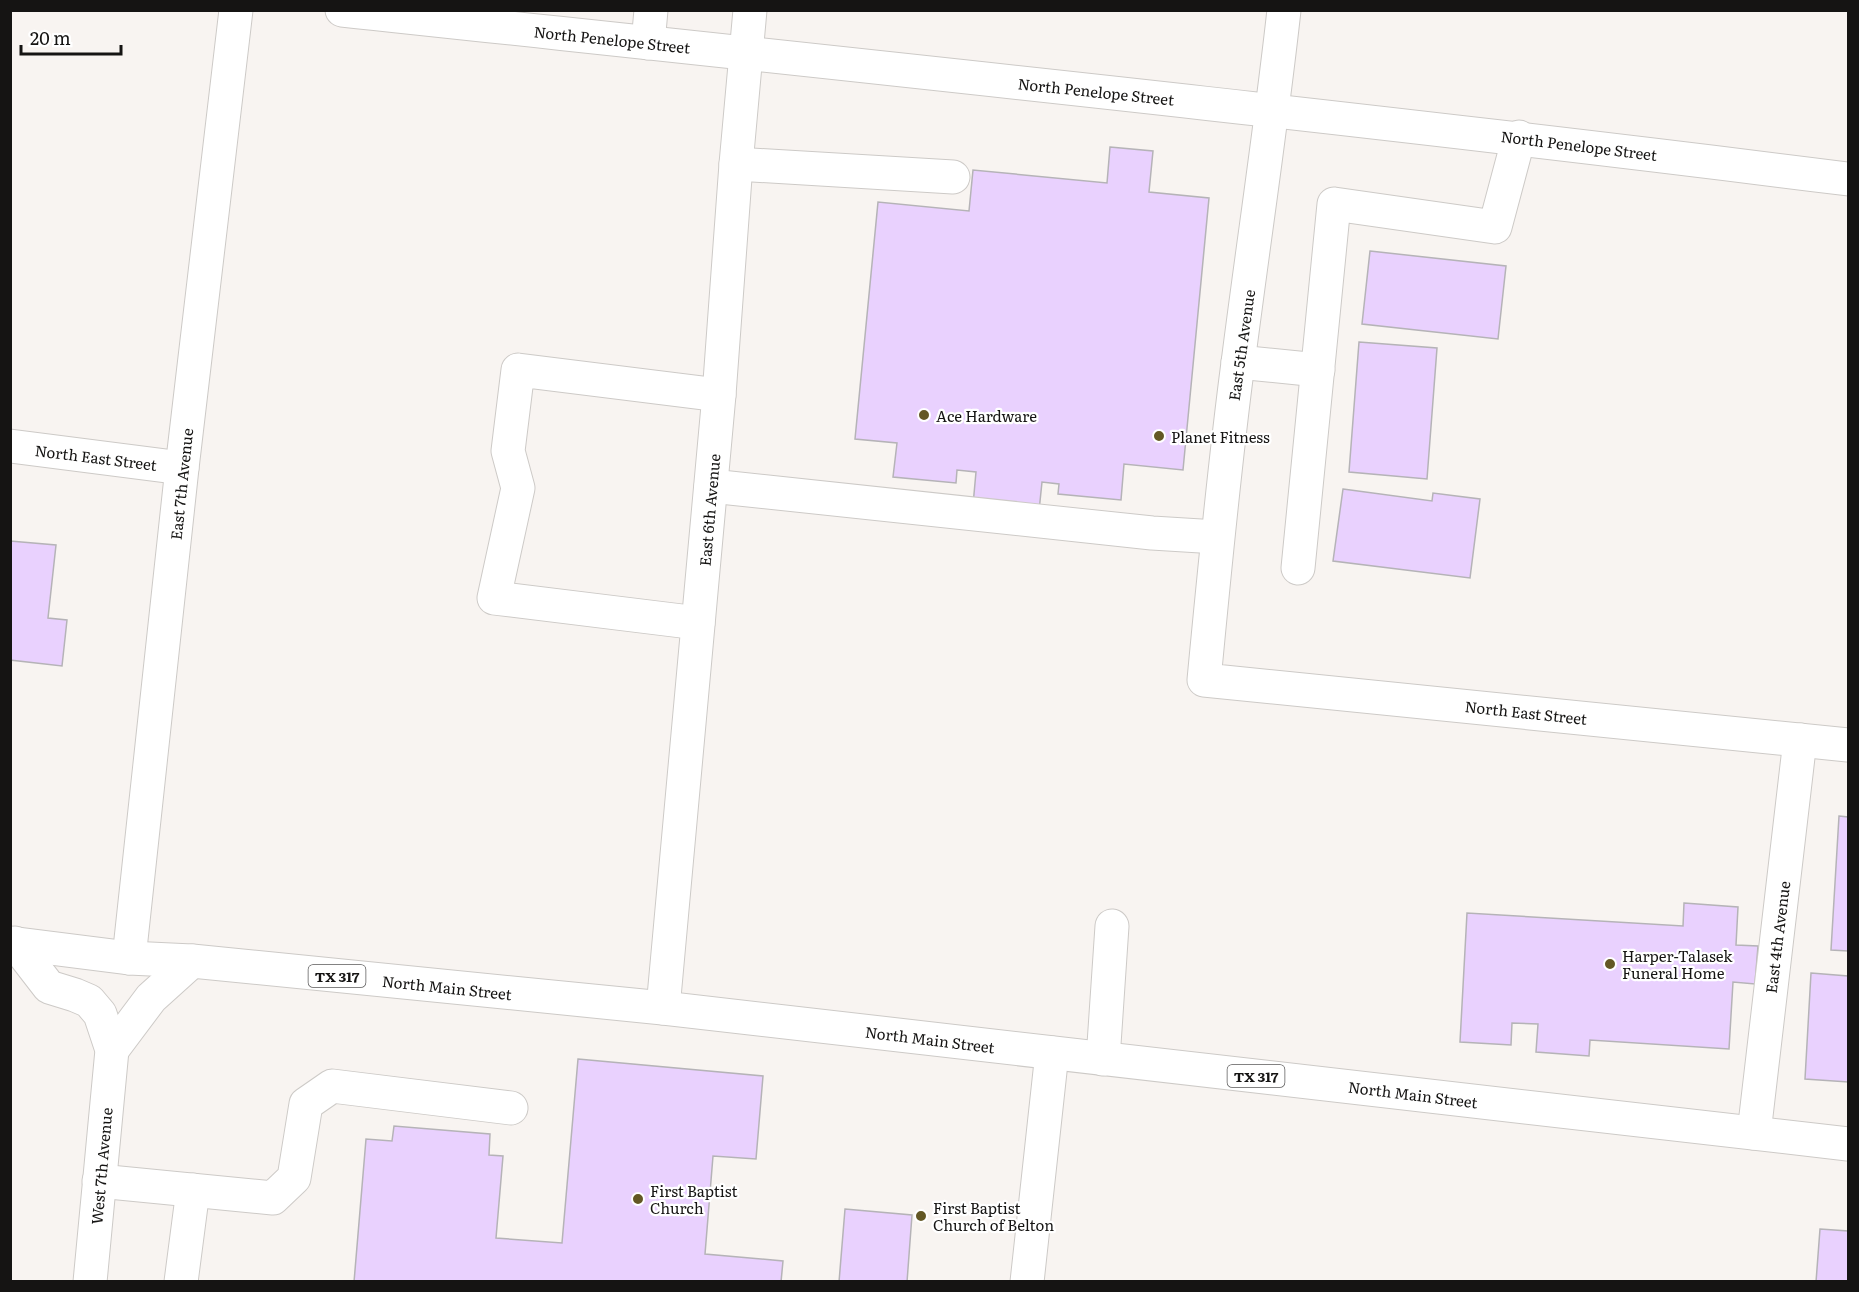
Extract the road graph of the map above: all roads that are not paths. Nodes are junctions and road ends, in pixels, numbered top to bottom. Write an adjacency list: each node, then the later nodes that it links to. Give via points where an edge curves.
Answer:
1 (236, 10): 17 (street, East 7th Avenue)
2 (342, 10): 6 (street, North Penelope Street)
3 (651, 10): 6 (street)
4 (750, 10): 7 (street, East 6th Avenue)
5 (1284, 10): 8 (street, East 5th Avenue)
6 (648, 43): 7 (street, North Penelope Street)
7 (746, 54): 8 (street, North Penelope Street); 10 (street, East 6th Avenue)
8 (1273, 110): 9 (street, North Penelope Street); 13 (street, East 5th Avenue)
9 (1519, 137): 12 (street, North Penelope Street); 14 (street, via 1495,227 1334,204)
10 (736, 164): 11 (street); 15 (street, East 6th Avenue)
11 (953, 177)
12 (1848, 179)
13 (1238, 362): 14 (street); 19 (street, East 5th Avenue)
14 (1318, 370): 20 (street)
15 (720, 395): 18 (street, East 6th Avenue); 21 (street, via 518,370 508,451 518,488 494,598)
16 (10, 446): 17 (street, North East Street)
17 (182, 468): 27 (street, East 7th Avenue)
18 (711, 486): 19 (street); 21 (street, East 6th Avenue)
19 (1217, 537): 22 (street, East 5th Avenue)
20 (1298, 568)
21 (698, 623): 29 (street, East 6th Avenue)
22 (1204, 680): 23 (street, North East Street)
23 (1800, 740): 24 (street, North East Street); 34 (street, East 4th Avenue)
24 (1848, 745)
25 (1112, 926): 32 (street)
26 (13, 943): 27 (street, North Main Street / TX 317); 30 (street, West 7th Avenue, via 49,987 89,1002 100,1014)
27 (129, 958): 28 (street, North Main Street / TX 317)
28 (192, 961): 29 (street, North Main Street / TX 317); 30 (street, via 151,998)
29 (663, 1008): 31 (street, North Main Street / TX 317)
30 (112, 1050): 36 (street, West 7th Avenue)
31 (1052, 1053): 32 (street, North Main Street / TX 317); 40 (street)
32 (1103, 1059): 34 (street, North Main Street / TX 317)
33 (511, 1108): 37 (street, via 332,1086 306,1104 294,1178 273,1198)
34 (1754, 1133): 35 (street, North Main Street / TX 317)
35 (1848, 1144)
36 (99, 1181): 37 (street); 38 (street, West 7th Avenue)
37 (193, 1190): 39 (street)
38 (90, 1281)
39 (181, 1281)
40 (1027, 1281)

